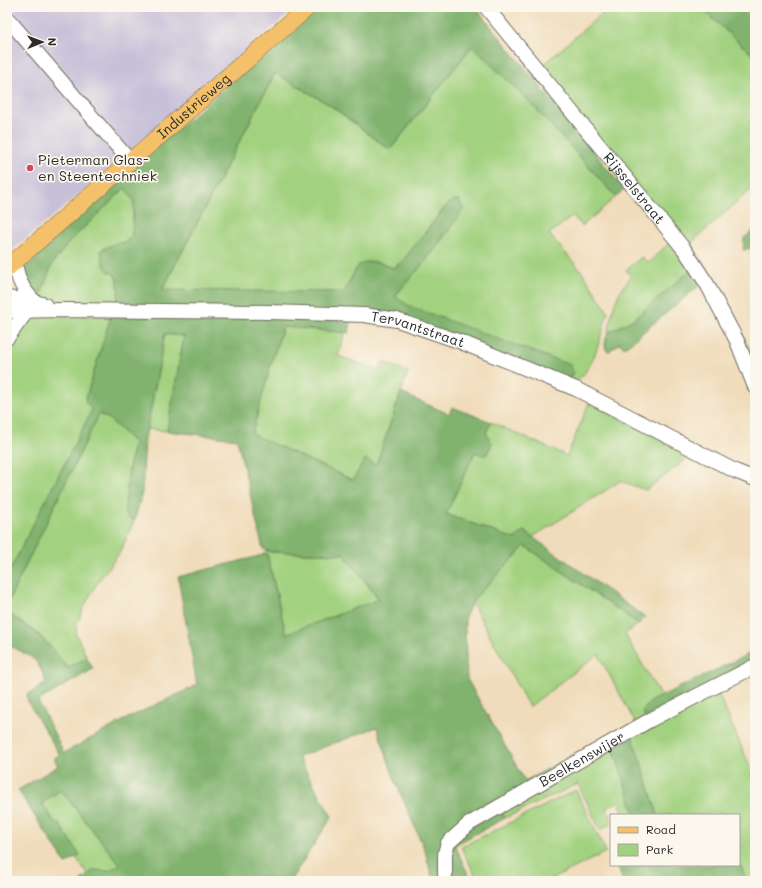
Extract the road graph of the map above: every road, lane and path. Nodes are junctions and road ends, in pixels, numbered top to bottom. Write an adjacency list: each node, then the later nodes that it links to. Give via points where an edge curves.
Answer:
1 (308, 7): 4 (main road, Industrieweg)
2 (486, 7): 10 (street, Rijsselstraat, via 684,249 707,284 737,341)
3 (7, 18): 4 (street)
4 (130, 161): 5 (main road, Industrieweg)
5 (11, 264): 7 (street)
6 (7, 298): 7 (street, Tervantstraat)
7 (31, 306): 8 (street, Tervantstraat); 9 (street); 11 (street, Tervantstraat, via 63,310 364,314 397,320 461,342 576,390)
8 (7, 311)
9 (7, 338)
10 (755, 387)
11 (751, 475)
12 (755, 666): 13 (street, Beelkenswijer, via 650,720 469,824 448,844 445,853)
13 (445, 881)

